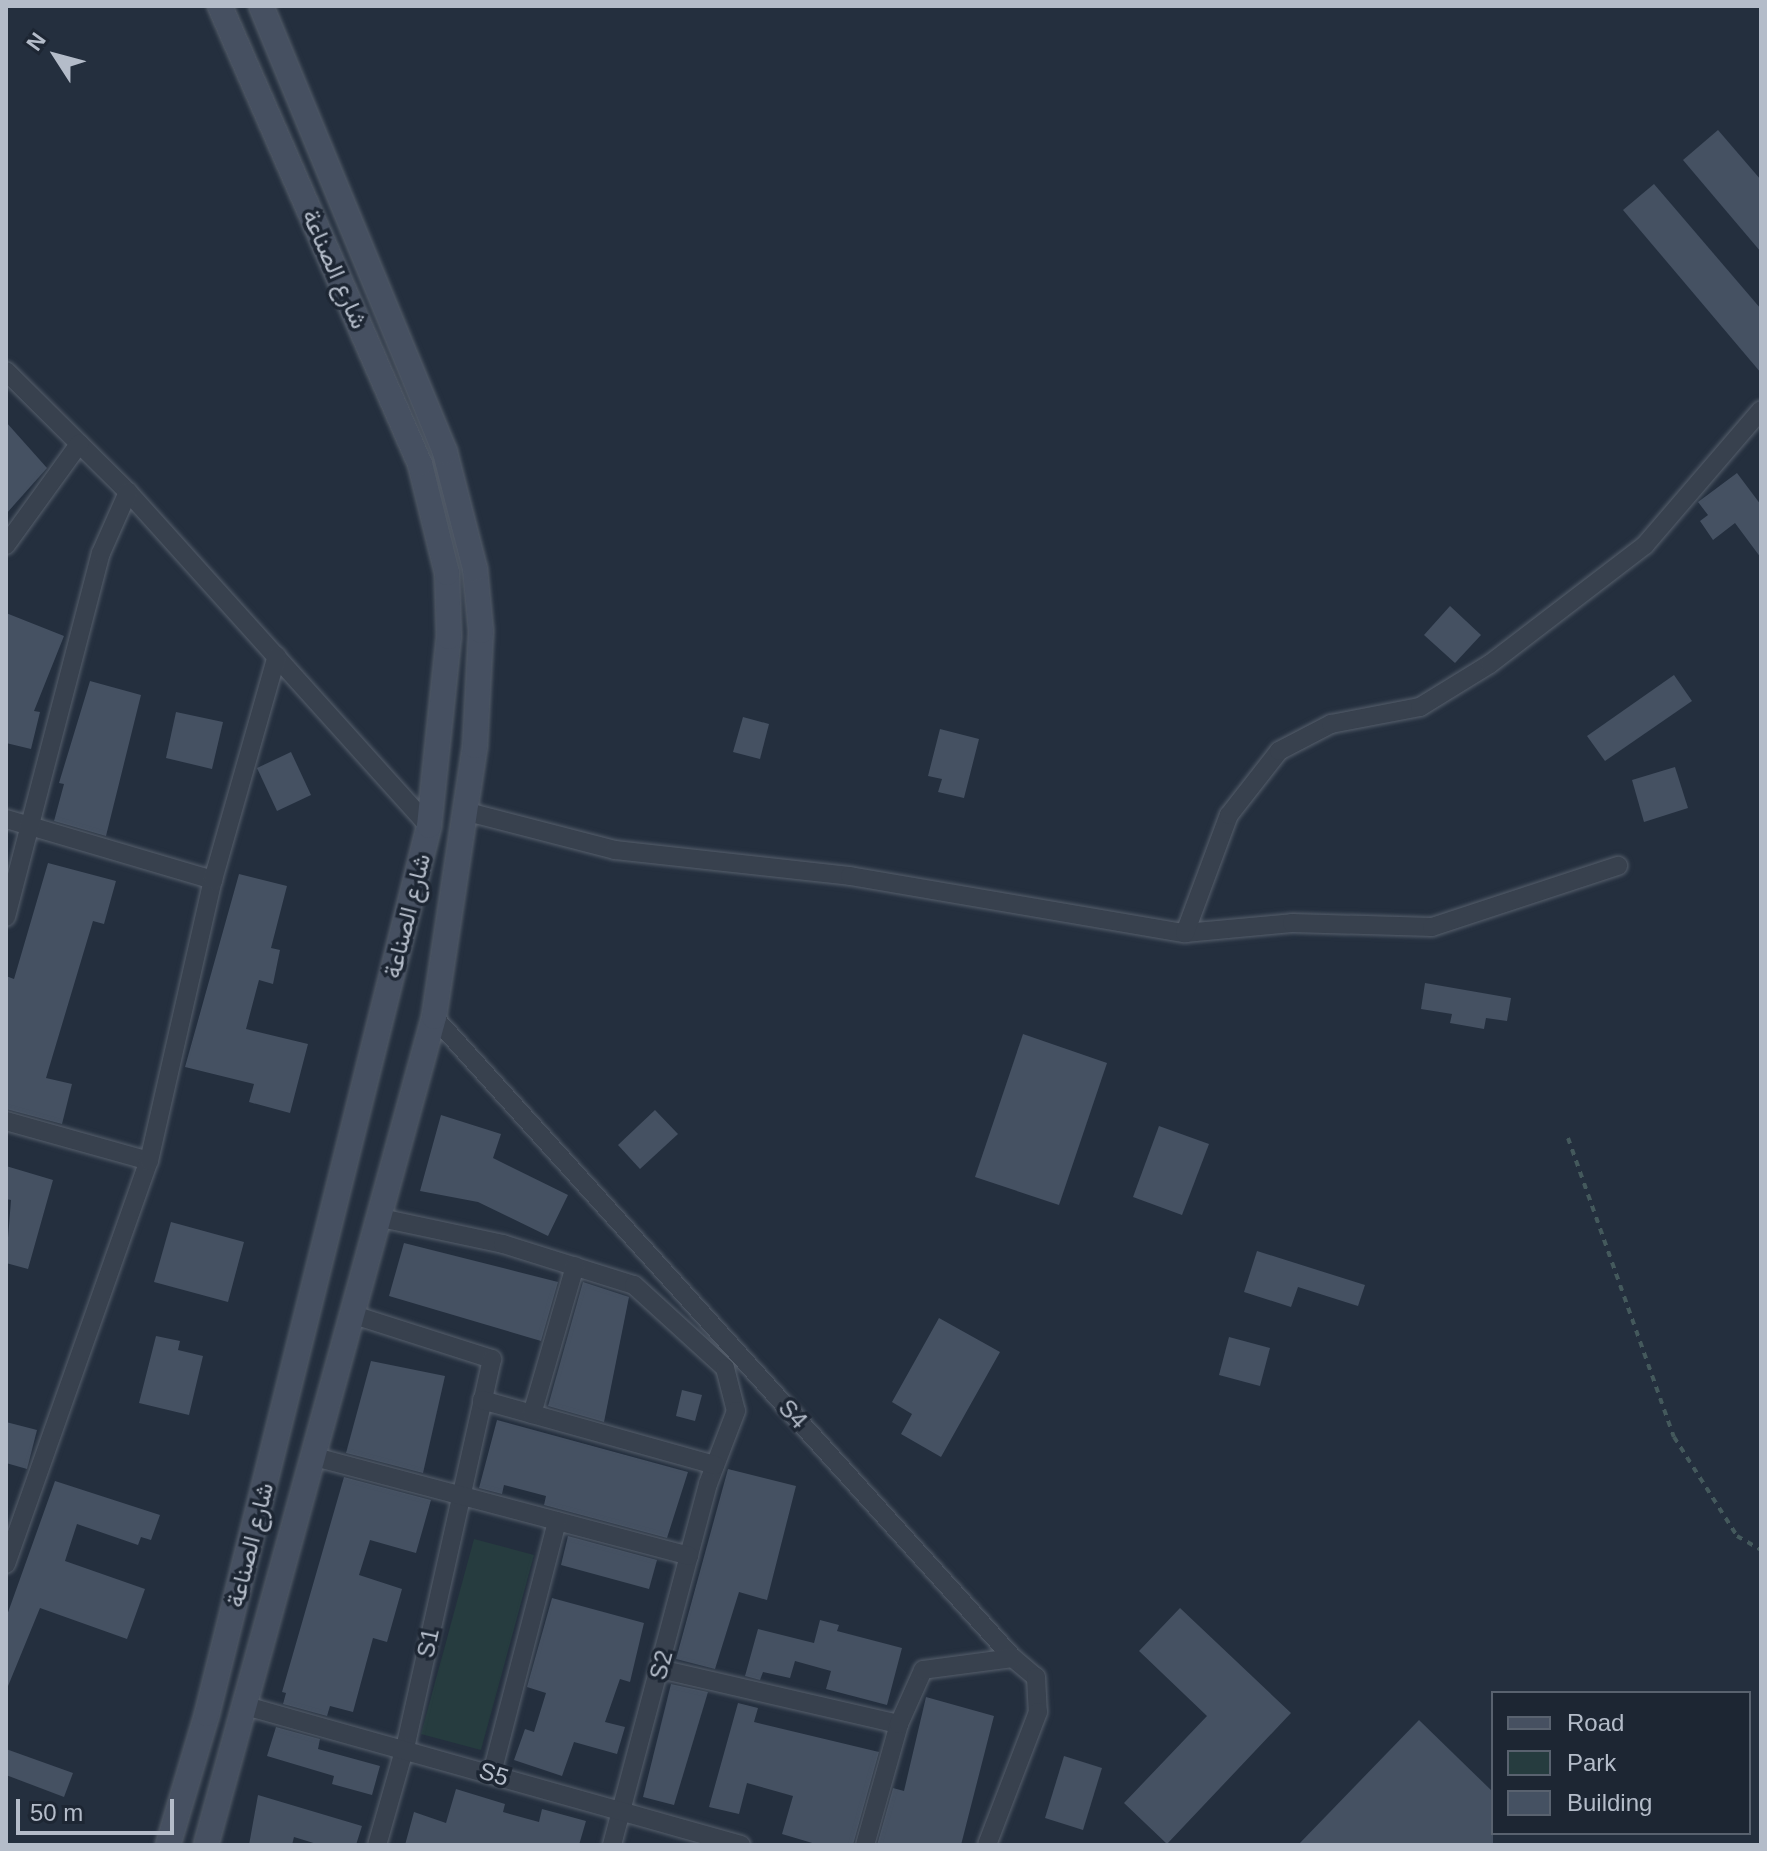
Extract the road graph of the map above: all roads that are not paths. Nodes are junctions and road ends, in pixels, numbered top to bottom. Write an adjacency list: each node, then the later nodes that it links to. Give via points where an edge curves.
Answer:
1 (220, 6): 12 (main road, شارع الصناعة, via 420,464 447,573 449,637)
2 (261, 6): 9 (main road, شارع الصناعة, via 445,452 471,554 481,631 475,746)
3 (6, 371): 5 (street)
4 (1761, 410): 16 (street, via 1645,545 1490,664 1420,707 1331,724 1279,751 1229,815)
5 (79, 444): 6 (street); 7 (street)
6 (128, 492): 8 (street); 11 (street, via 101,553)
7 (7, 543)
8 (277, 656): 12 (street); 14 (street)
9 (464, 811): 16 (street, via 615,850 850,876); 17 (main road, شارع الصناعة)
10 (6, 819): 11 (street)
11 (31, 825): 14 (street); 15 (street)
12 (429, 826): 38 (main road, شارع الصناعة, via 207,1714)
13 (1618, 866): 16 (street, via 1432,927 1292,923)
14 (213, 880): 19 (street)
15 (6, 917)
16 (1185, 933)
17 (434, 1017): 20 (main road, شارع الصناعة); 31 (street, S4)
18 (6, 1121): 19 (street)
19 (149, 1161): 30 (street)
20 (381, 1218): 21 (street, S2, via 503,1244); 22 (main road, شارع الصناعة)
21 (575, 1266): 24 (street); 26 (street, S2, via 634,1285 725,1368 736,1411)
22 (354, 1315): 23 (street, S1, via 492,1359); 25 (main road, شارع الصناعة)
23 (482, 1400): 24 (street); 27 (street, S1)
24 (532, 1414): 26 (street)
25 (315, 1457): 27 (street); 33 (main road, شارع الصناعة)
26 (715, 1465): 29 (street, S2)
27 (460, 1496): 28 (street); 35 (street, S1)
28 (557, 1521): 29 (street); 36 (street)
29 (689, 1556): 32 (street, S2)
30 (6, 1564)
31 (1013, 1658): 34 (street, via 923,1670); 44 (street, S4, via 1036,1677 1038,1712)
32 (660, 1669): 34 (street); 37 (street, S2)
33 (246, 1706): 35 (street, S5); 39 (main road, شارع الصناعة)
34 (899, 1724): 43 (street)
35 (405, 1747): 36 (street, S5); 40 (street, S1)
36 (492, 1773): 37 (street, S5)
37 (621, 1813): 41 (street, S2); 42 (street, S5)
38 (168, 1845)
39 (206, 1845)
40 (377, 1845)
41 (612, 1845)
42 (741, 1845)
43 (865, 1845)
44 (987, 1845)

